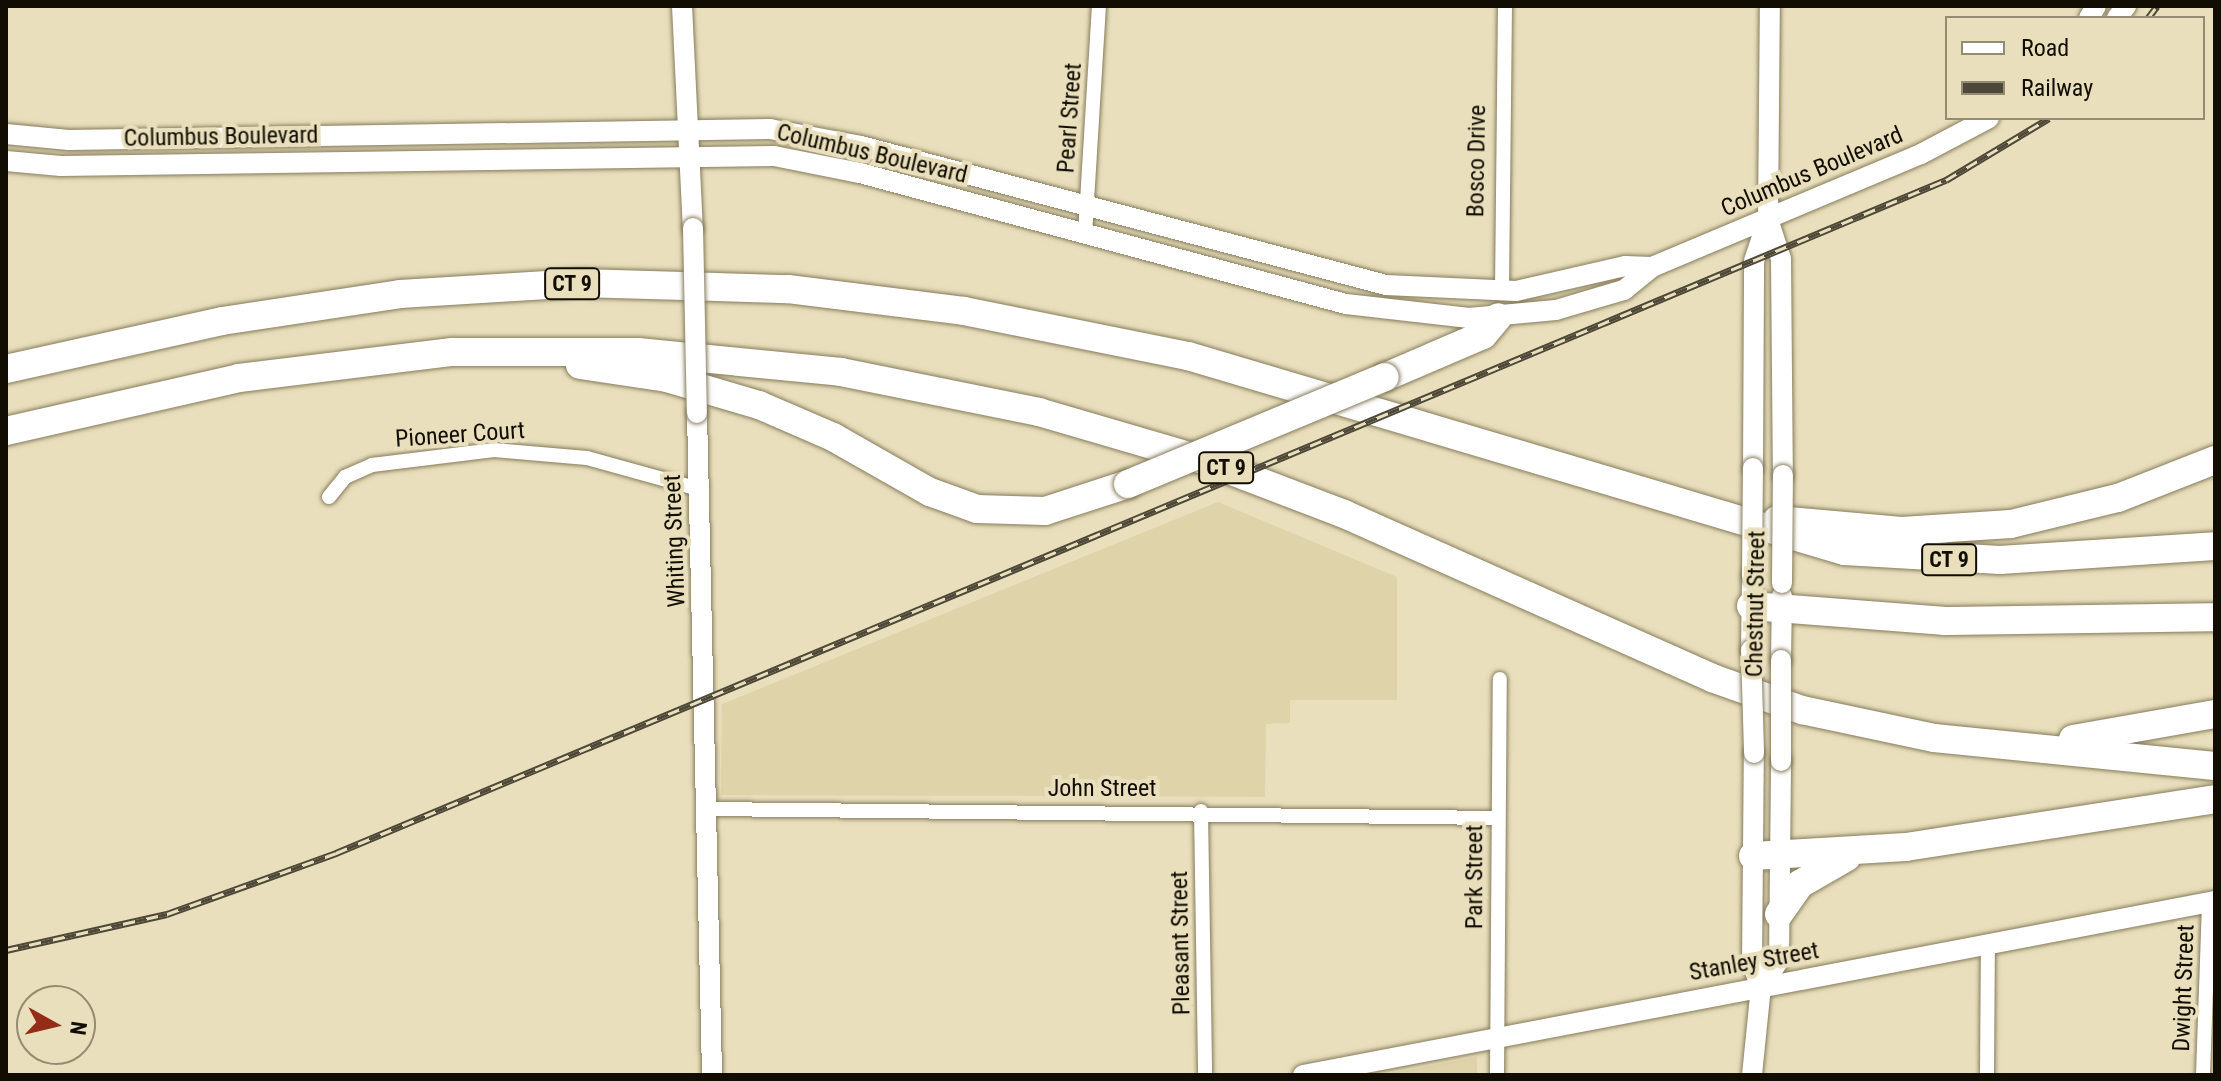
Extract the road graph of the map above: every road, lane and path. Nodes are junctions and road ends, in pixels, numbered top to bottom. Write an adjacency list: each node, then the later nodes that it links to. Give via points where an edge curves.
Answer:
1 (682, 6): 6 (street, Whiting Street)
2 (1099, 6): 12 (street, Pearl Street)
3 (1505, 6): 15 (street, Bosco Drive)
4 (1770, 6): 13 (street, Chestnut Street)
5 (1985, 120): 13 (street, Columbus Boulevard, via 1921,154)
6 (692, 127): 8 (street, Columbus Boulevard); 9 (street, Whiting Street); 12 (street, Columbus Boulevard, via 809,134)
7 (6, 134): 8 (street, Columbus Boulevard)
8 (127, 138): 11 (street)
9 (692, 153): 11 (street, Columbus Boulevard); 14 (street, Columbus Boulevard, via 829,166); 21 (street, Whiting Street, bridge)
10 (6, 161): 11 (street, Columbus Boulevard)
11 (128, 165)
12 (1087, 207): 14 (street, Pearl Street); 15 (street, Columbus Boulevard, via 1371,282)
13 (1768, 219): 15 (street, Columbus Boulevard, via 1652,267 1632,287 1608,296); 26 (street, Chestnut Street, bridge, via 1781,259); 27 (street, Chestnut Street, bridge, via 1754,261)
14 (1085, 234): 15 (street, Columbus Boulevard, via 1366,308)
15 (1500, 304): 16 (highway, bridge, via 1483,335 1128,484 1045,511 977,509 930,492 808,425 728,394)
16 (500, 350): 18 (highway, CT 9, via 274,372); 31 (highway, CT 9, via 638,352 800,367 1089,425 1308,499 1745,691 1876,728)
17 (6, 369): 23 (highway, CT 9, via 222,321 415,293 613,283 788,289 964,311 1164,351)
18 (6, 431)
19 (2215, 446): 24 (highway)
20 (2215, 460): 24 (highway)
21 (699, 489): 22 (street, Pioneer Court, via 587,458 483,451 368,466 340,480); 34 (street, Whiting Street)
22 (329, 497)
23 (1689, 506): 24 (highway, via 1902,531 1984,527); 25 (highway, CT 9, via 1809,544 1891,557 2000,560)
24 (2067, 513)
25 (2215, 546)
26 (1782, 596): 27 (highway); 28 (highway, via 1945,621); 38 (street, Chestnut Street, bridge, via 1781,761)
27 (1751, 606): 38 (street, Chestnut Street, bridge, via 1754,753)
28 (2215, 617)
29 (1500, 679): 36 (street, Park Street)
30 (2215, 714): 31 (highway, via 2117,734)
31 (1993, 744): 32 (highway, CT 9)
32 (2215, 766)
33 (2215, 799): 37 (highway)
34 (707, 809): 35 (street, John Street); 44 (street, Whiting Street)
35 (1201, 811): 36 (street, John Street); 45 (street, Pleasant Street)
36 (1497, 818): 43 (street, Park Street)
37 (1862, 852): 38 (highway); 40 (highway, via 1808,878)
38 (1767, 856): 40 (street, Chestnut Street); 42 (street, Chestnut Street, via 1752,964)
39 (2212, 902): 41 (street, Stanley Street); 50 (street, Dwight Street)
40 (1779, 914): 42 (street, Chestnut Street, via 1779,960)
41 (1988, 945): 42 (street, Stanley Street); 49 (street)
42 (1761, 987): 43 (street, Stanley Street); 48 (street, Chestnut Street)
43 (1498, 1038): 46 (street, Stanley Street); 47 (street, Park Street)
44 (712, 1075)
45 (1205, 1075)
46 (1303, 1075)
47 (1497, 1075)
48 (1752, 1075)
49 (1987, 1075)
50 (2203, 1075)

